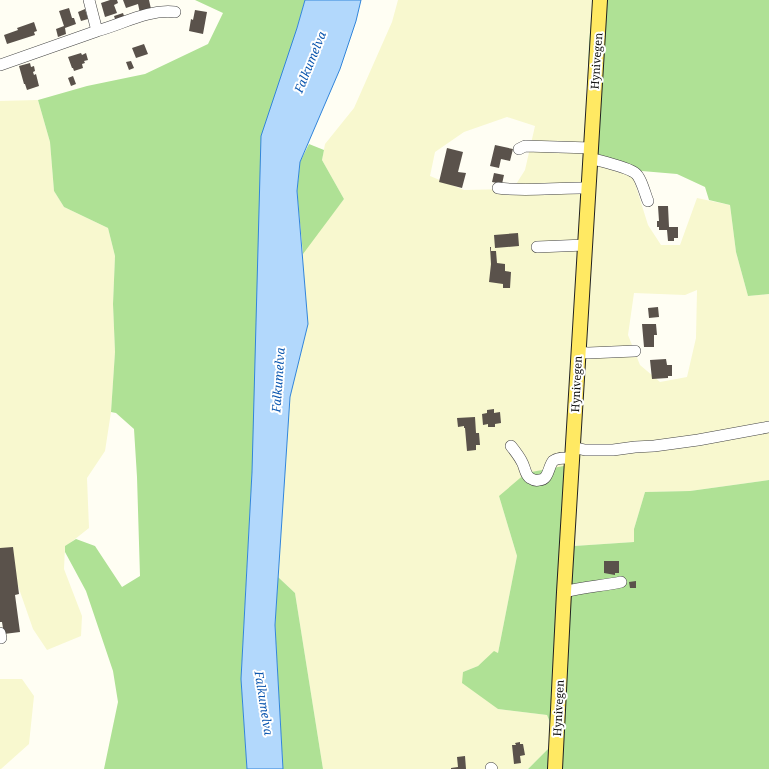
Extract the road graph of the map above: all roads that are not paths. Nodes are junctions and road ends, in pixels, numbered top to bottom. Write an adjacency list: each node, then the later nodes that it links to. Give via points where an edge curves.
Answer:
1 (89, 0): 4 (street)
2 (600, 0): 7 (main road, Hynivegen)
3 (175, 12): 4 (street, via 150,13)
4 (97, 31): 5 (street)
5 (0, 65)
6 (519, 150): 7 (street, via 525,146)
7 (590, 153): 9 (main road, Hynivegen); 10 (street, via 635,172)
8 (498, 188): 9 (street)
9 (588, 188): 11 (main road, Hynivegen)
10 (648, 202)
11 (585, 245): 12 (street); 14 (main road, Hynivegen)
12 (536, 247)
13 (634, 350): 14 (street)
14 (578, 352): 17 (main road, Hynivegen)
15 (769, 427): 17 (street, via 654,446)
16 (511, 446): 17 (street, via 532,480 545,478 552,462)
17 (572, 452): 19 (main road, Hynivegen)
18 (621, 582): 19 (street)
19 (564, 592): 20 (main road, Hynivegen)
20 (555, 769)

